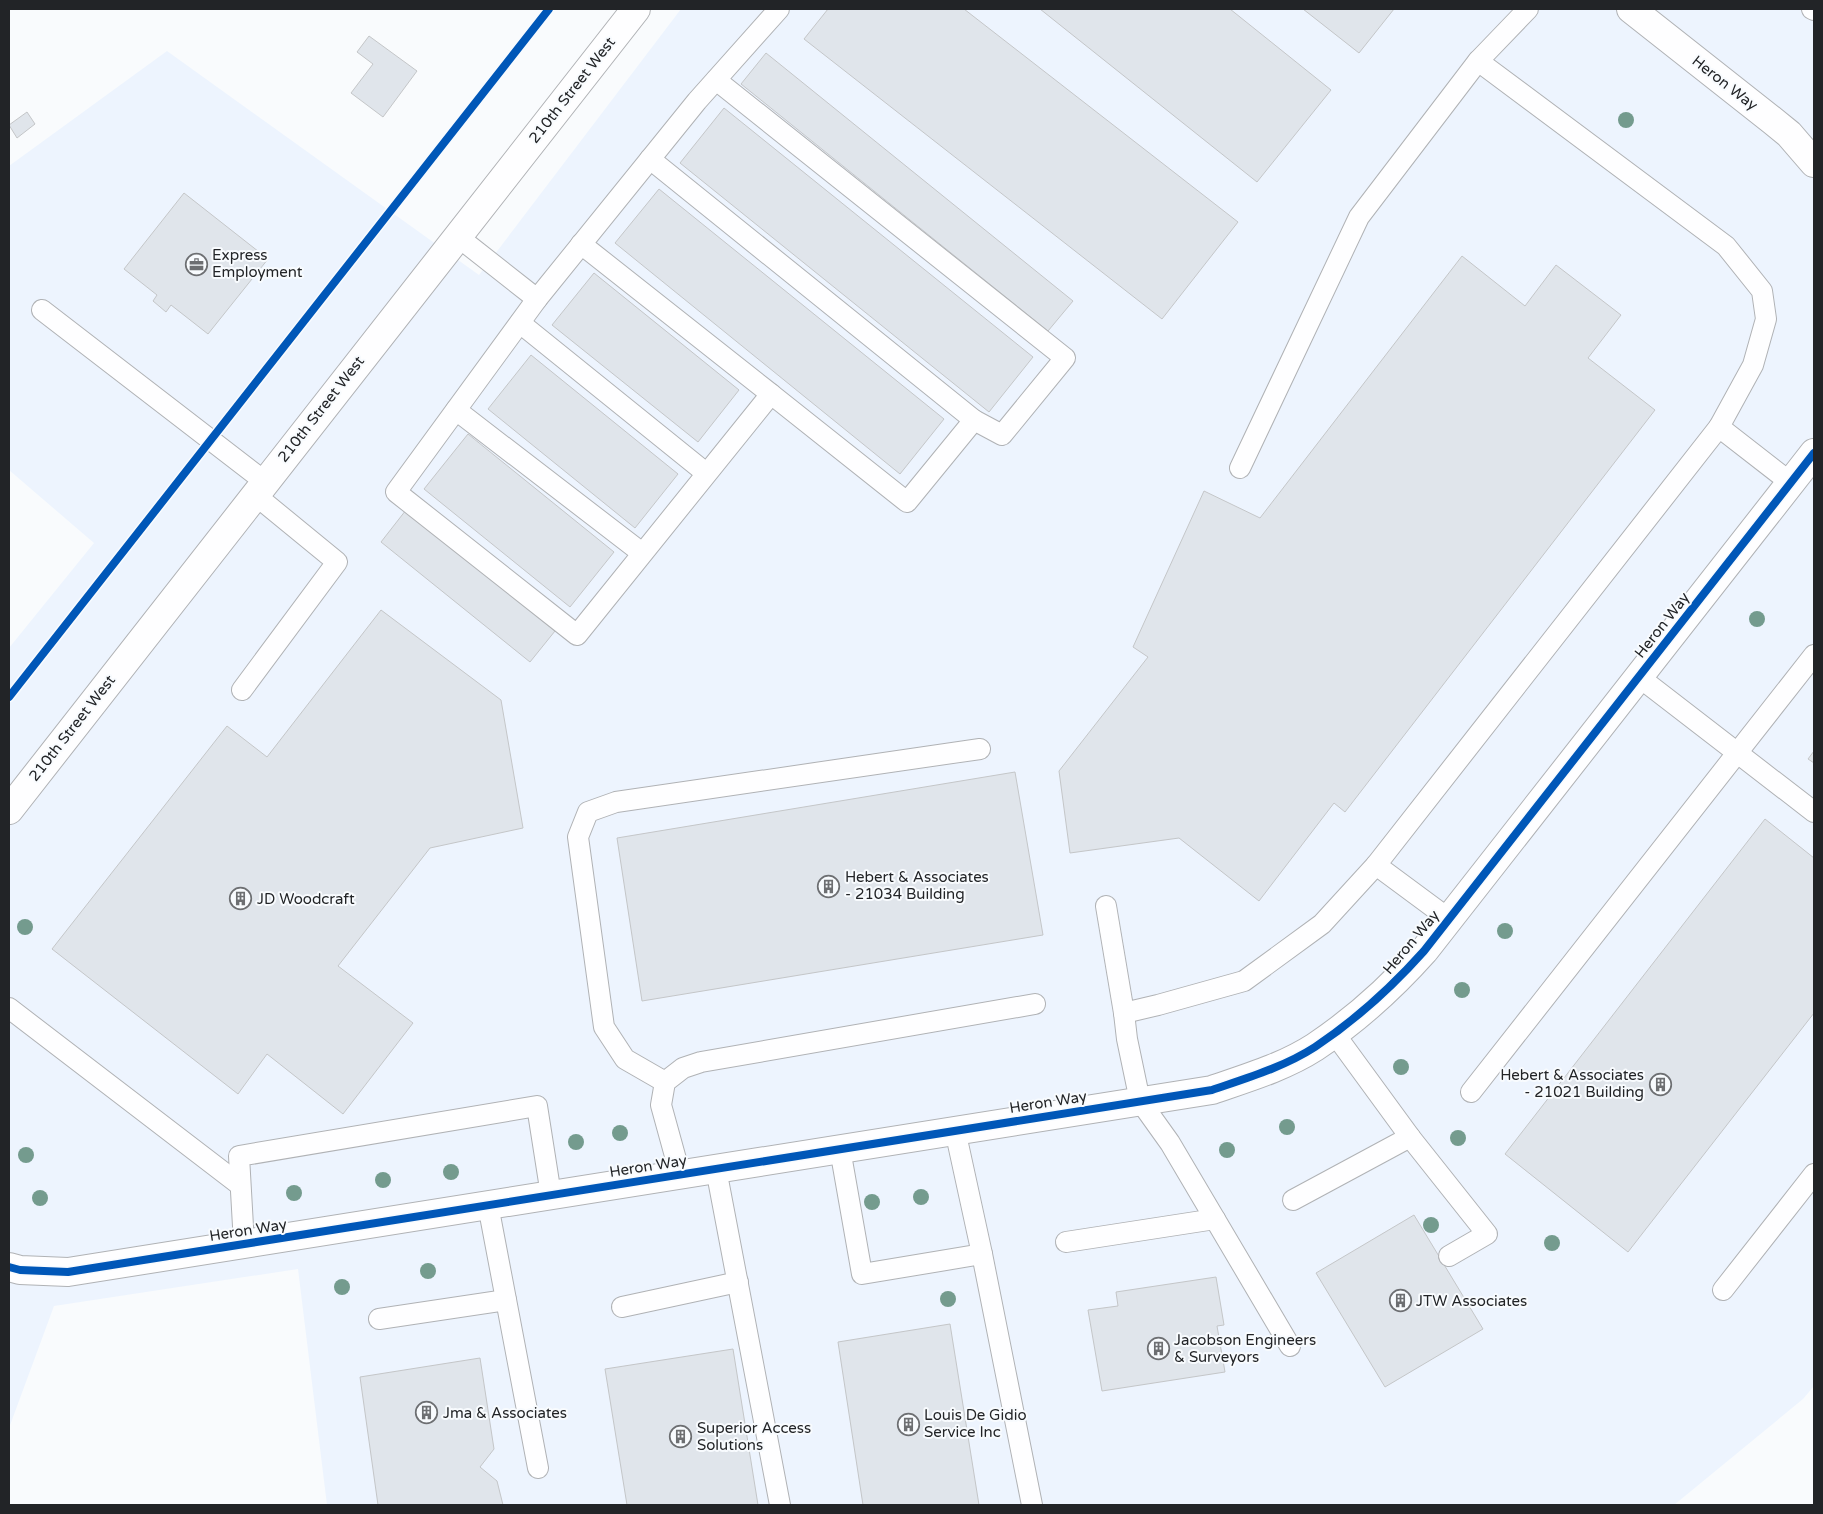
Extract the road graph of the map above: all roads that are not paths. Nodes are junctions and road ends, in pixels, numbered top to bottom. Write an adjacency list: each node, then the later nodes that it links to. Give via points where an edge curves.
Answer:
1 (636, 9): 9 (street, 210th Street West)
2 (780, 9): 6 (lane)
3 (1528, 9): 5 (lane)
4 (1630, 9): 8 (street, Heron Way, via 1779,125)
5 (1478, 61): 17 (lane, via 1726,246 1762,291 1766,319 1753,365); 19 (lane, via 1359,217)
6 (716, 80): 7 (lane); 16 (lane, via 1065,358 1002,435)
7 (650, 159): 10 (lane); 16 (lane)
8 (1814, 163)
9 (457, 236): 11 (lane); 22 (street, 210th Street West)
10 (581, 244): 11 (lane); 14 (lane)
11 (537, 299): 13 (lane)
12 (42, 310): 22 (lane)
13 (520, 323): 15 (lane); 20 (lane)
14 (771, 394): 16 (lane, via 907,502); 20 (lane)
15 (456, 410): 23 (lane); 23 (lane, via 396,492 577,635)
16 (974, 420)
17 (1719, 427): 21 (lane); 31 (lane)
18 (1814, 453): 21 (street, Heron Way)
19 (1240, 468)
20 (706, 473): 23 (lane)
21 (1791, 483): 25 (street, Heron Way)
22 (259, 488): 26 (lane, via 337,562); 29 (street, 210th Street West)
23 (642, 553)
24 (1814, 655): 28 (lane)
25 (1639, 677): 28 (lane); 33 (street, Heron Way)
26 (242, 690)
27 (980, 749): 38 (lane, via 616,802 588,812 578,836 604,1027 625,1060)
28 (1738, 753): 30 (lane); 39 (lane)
29 (9, 810)
30 (1814, 812)
31 (1376, 865): 33 (lane); 36 (lane, via 1322,924 1244,981)
32 (1106, 906): 36 (lane)
33 (1449, 919): 37 (street, Heron Way, via 1400,978 1373,1004)
34 (1035, 1004): 38 (lane, via 702,1062 683,1068)
35 (9, 1008): 47 (lane)
36 (1124, 1013): 40 (lane)
37 (1334, 1033): 40 (street, Heron Way, via 1314,1047 1246,1079 1212,1090); 42 (lane)
38 (665, 1082): 45 (lane, via 661,1105)
39 (1471, 1092)
40 (1140, 1101): 41 (street, Heron Way); 51 (lane, via 1170,1143)
41 (955, 1130): 43 (street, Heron Way); 54 (lane)
42 (1410, 1137): 49 (lane); 55 (lane, via 1487,1234)
43 (840, 1149): 44 (street, Heron Way); 54 (lane, via 862,1274)
44 (716, 1169): 45 (street, Heron Way); 57 (lane)
45 (680, 1174): 48 (street, Heron Way)
46 (1814, 1174): 58 (lane)
47 (240, 1185): 48 (lane, via 239,1156 536,1106); 53 (lane)
48 (552, 1195): 50 (street, Heron Way)
49 (1293, 1200)
50 (488, 1205): 53 (street, Heron Way); 59 (lane)
51 (1215, 1220): 52 (lane); 62 (lane)
52 (1066, 1242)
53 (244, 1244): 56 (street, Heron Way, via 68,1272)
54 (982, 1254): 65 (lane)
55 (1450, 1256)
56 (9, 1267)
57 (738, 1282): 60 (lane); 64 (lane)
58 (1723, 1290)
59 (506, 1300): 61 (lane); 63 (lane)
60 (622, 1307)
61 (379, 1319)
62 (1290, 1346)
63 (538, 1468)
64 (780, 1505)
65 (1032, 1505)

